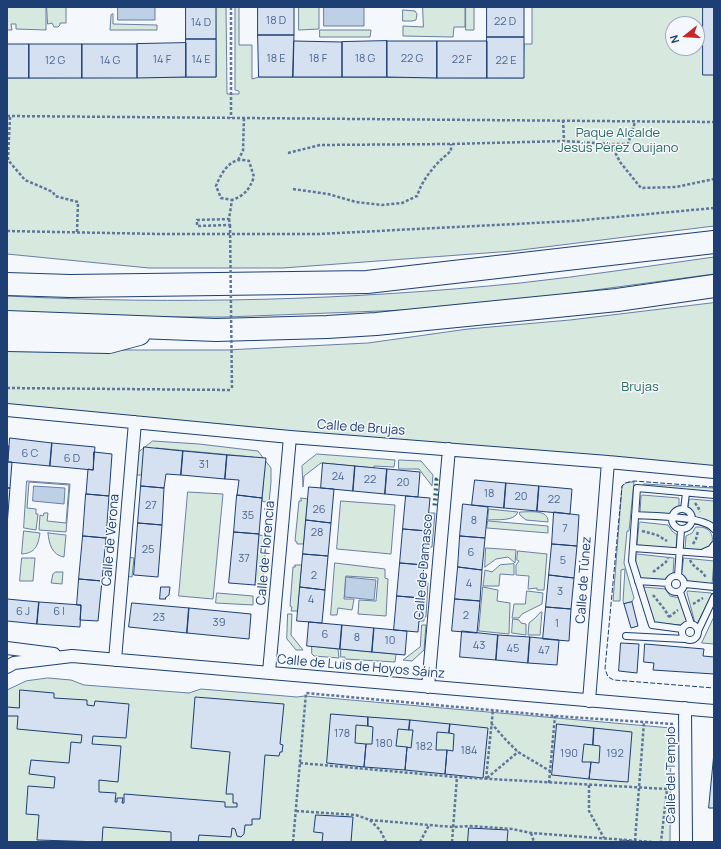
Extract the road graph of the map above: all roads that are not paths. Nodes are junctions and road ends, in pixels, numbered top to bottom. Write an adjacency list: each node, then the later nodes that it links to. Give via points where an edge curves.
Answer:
1 (714, 242): 2 (highway, via 367,282 70,286)
2 (7, 284)
3 (714, 286): 5 (highway, via 618,300 376,324 216,330)
4 (7, 322): 5 (highway)
5 (162, 328): 6 (highway, via 109,342)
6 (7, 340)
7 (7, 410): 8 (street, Calle de Brujas)
8 (135, 422): 9 (street, Calle de Brujas); 42 (street, Calle de Verona)
9 (290, 437): 10 (street, Calle de Brujas); 44 (street, Calle de Florencia)
10 (449, 449): 11 (street, Calle de Brujas); 45 (street, Calle de Damasco)
11 (608, 462): 12 (street, Calle de Brujas); 46 (street, Calle de Túnez)
12 (714, 472)
13 (686, 493): 14 (lane); 15 (lane); 16 (lane, via 637,488)
14 (714, 495)
15 (684, 509): 17 (lane, via 675,512); 18 (lane)
16 (635, 515): 17 (lane); 22 (lane)
17 (672, 518): 18 (lane); 20 (lane, via 675,527)
18 (693, 519): 19 (lane, via 704,522); 20 (lane, via 690,526)
19 (714, 529)
20 (681, 530): 23 (lane)
21 (714, 545): 24 (lane)
22 (632, 548): 23 (lane); 27 (lane, via 632,561)
23 (680, 552): 24 (lane); 26 (lane)
24 (703, 553): 25 (lane)
25 (714, 554)
26 (678, 576): 28 (lane, via 671,578); 29 (lane)
27 (638, 581): 28 (lane); 34 (lane, via 652,625)
28 (668, 583): 31 (lane, via 672,592)
29 (685, 584): 30 (lane); 31 (lane)
30 (714, 587)
31 (680, 592): 33 (lane)
32 (714, 597): 35 (lane)
33 (691, 624): 34 (lane); 35 (lane)
34 (682, 629): 37 (lane)
35 (698, 631): 37 (lane, via 695,638)
36 (626, 636): 37 (lane)
37 (685, 639)
38 (7, 648): 39 (street)
39 (22, 650): 40 (street); 41 (street)
40 (7, 654)
41 (72, 656): 42 (street, Calle de Luis de Hoyos Sáinz); 43 (street, Calle de Luis de Hoyos Sáinz, via 14,663)
42 (115, 660): 44 (street, Calle de Luis de Hoyos Sáinz)
43 (7, 667)
44 (269, 672): 45 (street, Calle de Luis de Hoyos Sáinz)
45 (428, 686): 46 (street, Calle de Luis de Hoyos Sáinz)
46 (589, 701): 47 (street, Calle de Luis de Hoyos Sáinz)
47 (685, 708): 48 (street, Calle de Luis de Hoyos Sáinz); 49 (street, Calle del Templo)
48 (714, 711)
49 (686, 842)

